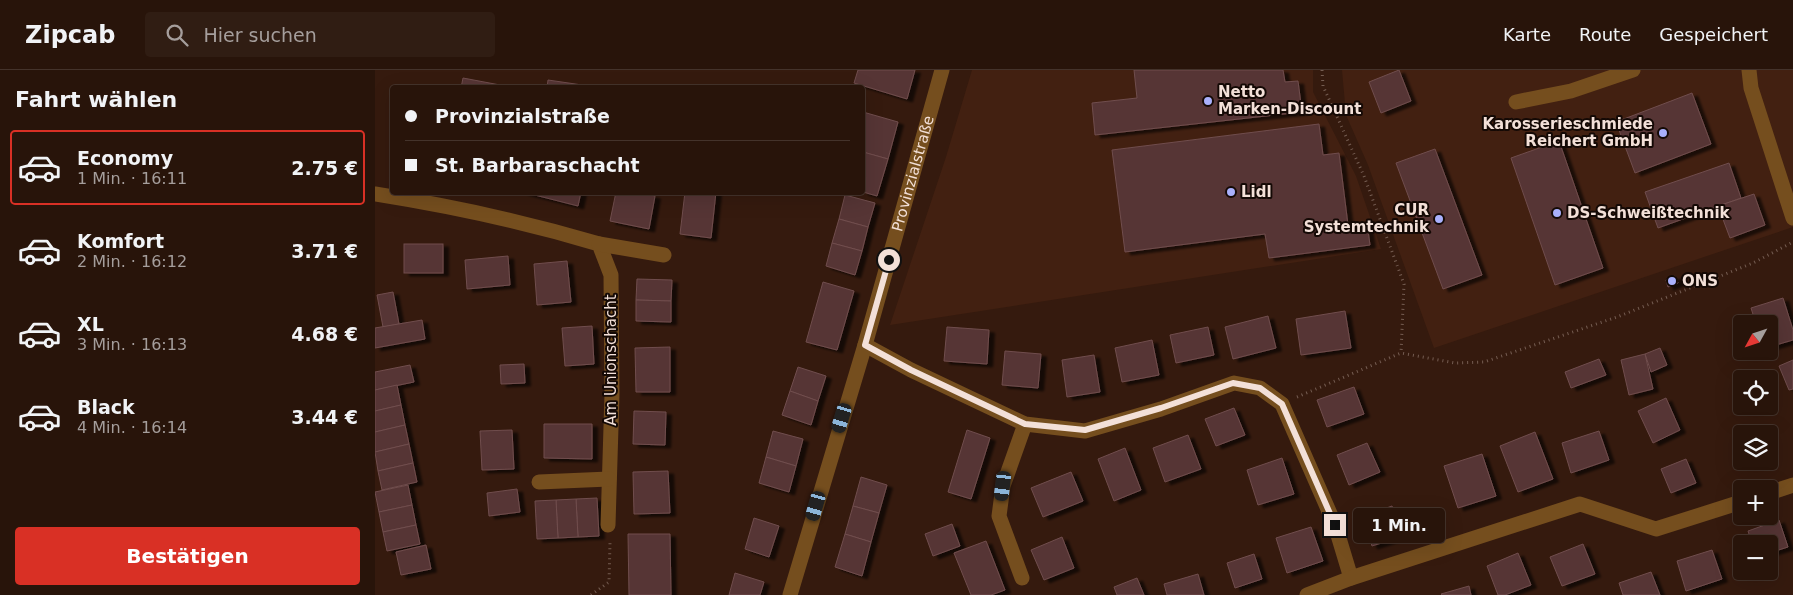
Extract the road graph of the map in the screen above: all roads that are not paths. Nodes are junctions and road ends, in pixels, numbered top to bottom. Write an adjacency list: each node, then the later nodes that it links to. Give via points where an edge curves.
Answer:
1 (942, 70): 9 (street, Provinzialstraße)
2 (1633, 70): 4 (street, via 1571,91)
3 (1749, 70): 6 (street, via 1751,88)
4 (1516, 102)
5 (375, 194): 7 (street, via 441,204 539,226)
6 (1793, 218)
7 (599, 244): 8 (street); 11 (street, Am Unionschacht, via 611,275)
8 (664, 255)
9 (865, 345): 10 (street); 19 (street, Provinzialstraße)
10 (1025, 424): 17 (street, via 1003,486 999,516); 18 (street, via 1085,430 1233,383 1260,388 1282,404 1335,525)
11 (609, 479): 12 (street); 16 (street, Am Unionschacht)
12 (539, 482)
13 (1793, 485): 14 (street)
14 (1778, 490)
15 (1733, 505): 18 (street, via 1656,529 1580,504)
16 (609, 524)
17 (1022, 578)
18 (1351, 578): 20 (street)
19 (790, 595)
20 (1307, 595)

